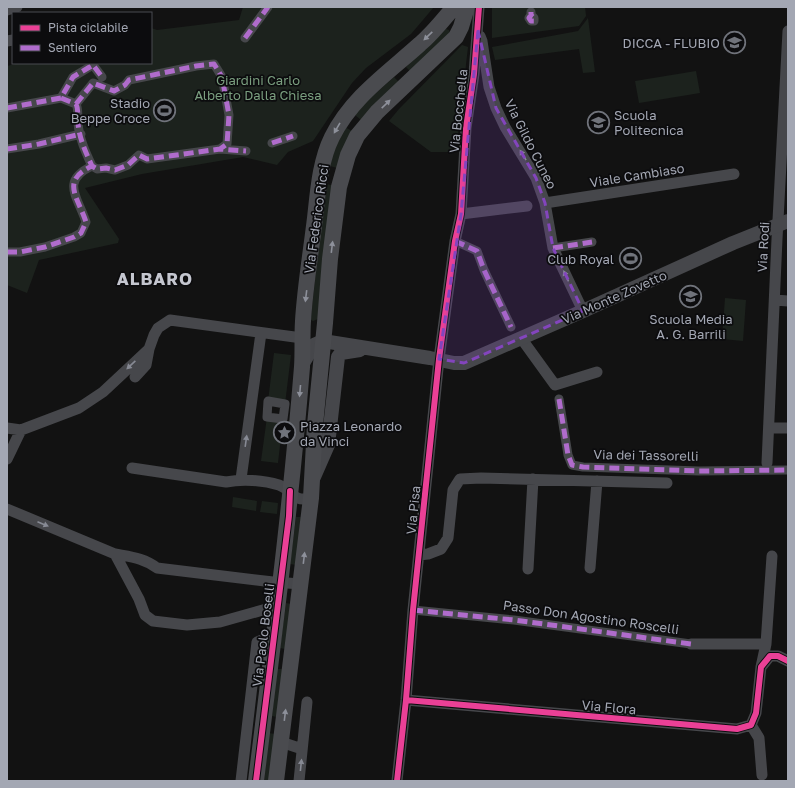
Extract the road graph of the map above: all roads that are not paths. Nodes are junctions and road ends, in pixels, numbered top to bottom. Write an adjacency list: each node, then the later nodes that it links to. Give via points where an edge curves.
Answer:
1 (17, 7): 6 (street)
2 (268, 7): 9 (street)
3 (454, 7): 36 (main road, Via Federico Ricci, one-way to 36, via 421,43 362,94 344,116 328,145 319,184)
4 (467, 7): 38 (main road, Via Federico Ricci, one-way to 4, via 339,187 350,150 357,136 377,112 456,37)
5 (479, 7): 7 (street, Via Bocchella)
6 (7, 10)
7 (478, 30): 23 (street, Via Gildo Cuneo, one-way to 7, via 536,178 496,108 489,87); 25 (street, Via Bocchella, via 466,128)
8 (788, 31): 10 (street, Via Rodi)
9 (245, 38)
10 (787, 59): 26 (street, Via Rodi)
11 (102, 77): 12 (street, via 94,65 73,77)
12 (61, 98): 13 (street); 14 (street)
13 (76, 104): 15 (street); 19 (street, via 93,83 114,91 129,80 214,64 222,77 229,115 227,144)
14 (7, 108)
15 (81, 134): 18 (street); 21 (street)
16 (293, 136): 17 (street)
17 (272, 143)
18 (7, 149)
19 (220, 149): 20 (street); 21 (street, via 147,159 138,155 128,165 115,170)
20 (246, 151)
21 (92, 166): 30 (street, via 76,176 73,186 86,222 81,233 45,247)
22 (734, 174): 23 (street, Viale Cambiaso)
23 (545, 203): 29 (street, Via Gildo Cuneo)
24 (527, 206): 25 (street)
25 (461, 214): 27 (street, Via Bocchella)
26 (783, 223): 31 (street, Via Rodi); 33 (street, Via Monte Zovetto)
27 (455, 241): 34 (street, via 476,251); 41 (street, Via Pisa)
28 (592, 242): 29 (street)
29 (553, 248): 33 (street, Via Gildo Cuneo, one-way to 29)
30 (7, 252)
31 (775, 300): 32 (street); 47 (street, Via Rodi)
32 (788, 301)
33 (583, 311): 37 (street, Via Monte Zovetto)
34 (511, 326)
35 (260, 333): 36 (street); 40 (street, via 170,320 158,328); 54 (street, one-way to 35)
36 (302, 338): 42 (main road)
37 (521, 338): 41 (street, Via Monte Zovetto, via 464,363); 43 (street, via 555,385)
38 (323, 341): 39 (street); 42 (street, via 314,345); 59 (main road)
39 (346, 348): 41 (street, Via Monte Zovetto); 59 (street, via 338,357 328,445)
40 (149, 349): 44 (street, via 146,365); 49 (street, one-way to 49, via 103,392 79,408)
41 (439, 359): 62 (street, Via Pisa)
42 (302, 365): 58 (main road, one-way to 58)
43 (597, 372)
44 (134, 377)
45 (559, 399): 53 (street, Via dei Tassorelli, via 572,465 699,471)
46 (7, 428): 49 (street)
47 (769, 428): 48 (street); 51 (street, Via Rodi)
48 (788, 428)
49 (21, 430): 50 (street)
50 (7, 459)
51 (767, 463)
52 (132, 468): 54 (street, via 226,482)
53 (788, 470)
54 (241, 479): 58 (street, via 277,484)
55 (533, 479): 56 (street); 62 (street, via 460,479 453,490 448,538 442,549); 65 (street)
56 (597, 481): 57 (street); 64 (street)
57 (667, 483)
58 (290, 491): 59 (street, via 301,500); 59 (street, via 299,482 304,483); 66 (main road, Via Paolo Boselli)
59 (310, 495): 67 (main road, one-way to 59)
60 (7, 509): 61 (street, one-way to 61)
61 (115, 554): 66 (street, via 136,557 157,568); 68 (street, via 145,615 153,621 188,625 220,622)
62 (419, 555): 69 (street, Via Pisa)
63 (772, 556): 72 (street)
64 (590, 568)
65 (528, 569)
66 (280, 582): 67 (street); 68 (main road, Via Paolo Boselli)
67 (300, 584): 78 (main road, one-way to 67)
68 (278, 606): 70 (main road, Via Paolo Boselli)
69 (413, 610): 71 (street, Passo Don Agostino Roscelli, via 514,620); 75 (street, Via Pisa)
70 (273, 639): 81 (street, Via Paolo Boselli, via 257,642); 82 (main road, Via Paolo Boselli)
71 (691, 644): 72 (street, Passo Don Agostino Roscelli)
72 (766, 644): 74 (street)
73 (788, 661): 74 (street, via 778,656 770,656)
74 (761, 666): 77 (street, via 756,713)
75 (406, 700): 77 (street, Via Flora, via 737,729); 85 (street, Via Pisa)
76 (307, 702): 79 (street)
77 (751, 725): 80 (street, via 759,738)
78 (281, 742): 79 (street); 83 (main road)
79 (302, 749): 84 (street, one-way to 79)
80 (762, 775)
81 (241, 781)
82 (256, 781)
83 (276, 781)
84 (299, 781)
85 (397, 781)

